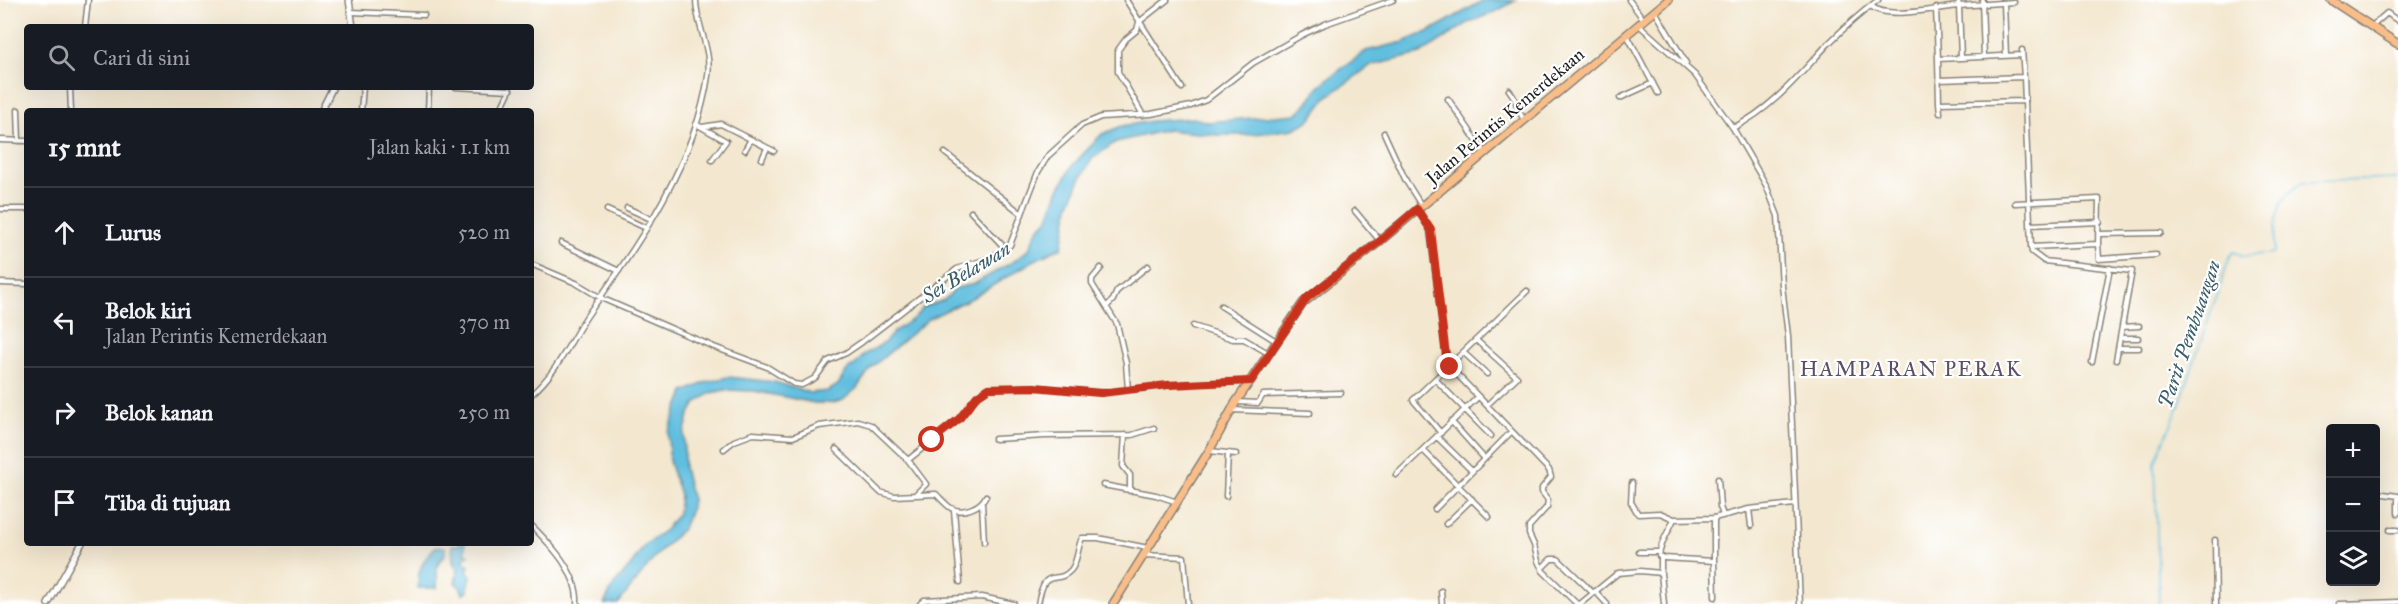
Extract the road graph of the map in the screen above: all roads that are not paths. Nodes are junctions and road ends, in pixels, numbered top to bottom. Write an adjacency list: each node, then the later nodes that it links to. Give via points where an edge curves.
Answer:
1 (88, 0): 24 (street)
2 (350, 0): 19 (street)
3 (696, 0): 58 (street, via 709,73)
4 (1126, 0): 22 (street)
5 (1167, 0): 22 (street)
6 (1394, 0): 56 (street, via 1302,35 1191,106)
7 (1629, 0): 23 (street)
8 (1668, 0): 18 (main road, Jalan Perintis Kemerdekaan)
9 (1878, 0): 15 (street)
10 (1958, 0): 16 (street)
11 (2331, 0): 26 (main road)
12 (1982, 2): 14 (street); 16 (street); 30 (street)
13 (2014, 2): 14 (street)
14 (2004, 3): 29 (street)
15 (1871, 6): 17 (street, via 1887,12); 60 (street, via 1761,112)
16 (1959, 6): 17 (street); 31 (street)
17 (1936, 8): 32 (street)
18 (1655, 11): 23 (main road, Jalan Perintis Kemerdekaan); 33 (street)
19 (351, 12): 20 (street); 25 (street)
20 (424, 15)
21 (2398, 21): 26 (street, via 2387,13)
22 (1139, 22): 37 (street); 56 (street, via 1137,30 1118,50 1118,72)
23 (1641, 22): 27 (main road, Jalan Perintis Kemerdekaan); 33 (street)
24 (85, 24)
25 (353, 24)
26 (2371, 27): 28 (main road)
27 (1627, 34): 36 (street); 57 (main road, Jalan Perintis Kemerdekaan)
28 (2397, 43)
29 (2006, 56): 30 (street); 34 (street, via 2022,52)
30 (1984, 57): 31 (street)
31 (1961, 58): 32 (street)
32 (1938, 59): 35 (street)
33 (1688, 66): 60 (street)
34 (2024, 77): 35 (street); 47 (street)
35 (1940, 80): 48 (street)
36 (1653, 83): 44 (street); 45 (street)
37 (1182, 88)
38 (70, 90): 49 (street)
39 (332, 90): 50 (street)
40 (363, 90): 51 (street)
41 (429, 90): 52 (street)
42 (510, 90): 53 (street)
43 (1509, 90): 57 (street)
44 (1658, 93)
45 (1620, 98)
46 (1448, 99): 70 (street)
47 (2025, 101): 48 (street); 73 (street)
48 (1940, 103): 55 (street)
49 (71, 108)
50 (322, 108)
51 (361, 108)
52 (429, 108)
53 (501, 108)
54 (18, 110): 64 (street)
55 (1940, 113)
56 (1143, 115): 82 (street, via 1096,118 1082,125 1048,156)
57 (1525, 121): 70 (main road, Jalan Perintis Kemerdekaan)
58 (696, 124): 59 (street); 83 (street)
59 (702, 127): 62 (street, via 721,124); 72 (street, via 726,141)
60 (1733, 128): 164 (street, via 1766,185 1780,223 1790,354)
61 (1384, 133): 75 (street)
62 (751, 139): 66 (street); 67 (street)
63 (0, 140): 64 (street)
64 (19, 141): 65 (street)
65 (24, 141)
66 (767, 148): 68 (street); 71 (street)
67 (745, 150)
68 (774, 151)
69 (945, 153): 82 (street)
70 (1485, 153): 75 (main road, Jalan Perintis Kemerdekaan)
71 (762, 159)
72 (712, 160)
73 (2028, 202): 74 (street); 84 (street, via 2099,199); 85 (street)
74 (2015, 203)
75 (1419, 207): 89 (main road, Jalan Perintis Kemerdekaan); 121 (street, via 1431,230)
76 (627, 208): 83 (street)
77 (0, 209): 78 (street)
78 (24, 209)
79 (607, 210): 86 (street)
80 (1355, 211): 89 (street)
81 (970, 212): 92 (street)
82 (1022, 214): 92 (street, via 1014,239)
83 (651, 219): 86 (street)
84 (2100, 222): 85 (street); 88 (street)
85 (2030, 225): 93 (street)
86 (646, 228): 101 (street)
87 (2161, 233): 88 (street)
88 (2099, 234): 91 (street)
89 (1380, 241): 114 (main road, Jalan Perintis Kemerdekaan, via 1307,298)
90 (561, 243): 101 (street)
91 (2098, 244): 93 (street); 95 (street)
92 (1007, 247): 105 (street, via 990,258 957,269 862,342 828,361 815,378 802,385)
93 (2031, 247): 98 (street, via 2044,261)
94 (2156, 255): 95 (street)
95 (2099, 259): 98 (street)
96 (534, 265): 105 (street)
97 (1148, 266): 106 (street, via 1117,291)
98 (2097, 266): 100 (street)
99 (1101, 268): 106 (street, via 1092,284)
100 (2110, 268): 110 (street, via 2132,271); 120 (street)
101 (619, 271): 105 (street)
102 (0, 283): 103 (street)
103 (24, 284)
104 (1527, 291): 113 (street)
105 (601, 298): 125 (street, via 558,366)
106 (1107, 306): 126 (street, via 1122,342)
107 (1221, 306): 114 (street)
108 (1193, 326): 117 (street, via 1244,339)
109 (2139, 326): 110 (street)
110 (2122, 327): 111 (street)
111 (2120, 338): 112 (street); 115 (street)
112 (2138, 338)
113 (1476, 340): 118 (street); 130 (street, via 1517,377)
114 (1276, 341): 117 (main road, Jalan Perintis Kemerdekaan)
115 (2118, 348): 116 (street); 119 (street)
116 (2139, 348)
117 (1268, 353): 124 (main road, Jalan Perintis Kemerdekaan)
118 (1464, 353): 121 (street); 122 (street)
119 (2116, 360)
120 (2092, 362)
121 (1450, 367): 123 (street); 128 (street)
122 (1486, 374)
123 (1436, 379): 131 (street); 137 (street, via 1413,402)
124 (1251, 381): 126 (street); 129 (main road, Jalan Perintis Kemerdekaan)
125 (534, 390)
126 (1128, 390): 149 (street, via 1101,393 1034,387 989,388 977,396 959,419)
127 (1341, 393): 129 (street, via 1263,394 1258,403)
128 (1478, 397): 130 (street); 131 (street)
129 (1236, 402): 132 (main road, Jalan Perintis Kemerdekaan)
130 (1487, 405): 136 (street)
131 (1463, 409): 134 (street); 139 (street)
132 (1231, 410): 133 (street); 145 (main road, Jalan Perintis Kemerdekaan)
133 (1310, 413)
134 (1451, 421): 137 (street); 148 (street)
135 (1154, 428): 138 (street)
136 (1511, 432): 148 (street); 187 (street, via 1551,474 1542,488 1547,507 1528,530)
137 (1441, 433): 140 (street)
138 (1125, 435): 141 (street); 156 (street, via 1123,466 1130,475)
139 (1491, 436)
140 (1437, 437): 144 (street); 150 (street)
141 (995, 439)
142 (724, 449): 149 (street, via 753,434 793,437 819,426 858,421 871,425)
143 (836, 449): 158 (street, via 884,494)
144 (1423, 450): 151 (street); 155 (street)
145 (1209, 451): 146 (street); 162 (main road, Jalan Perintis Kemerdekaan)
146 (1228, 453): 147 (street); 160 (street)
147 (1236, 454)
148 (1484, 458): 150 (street)
149 (908, 460): 158 (street, via 926,483)
150 (1471, 470): 155 (street)
151 (1396, 475)
152 (1718, 479): 169 (street)
153 (1632, 483): 172 (street, via 1635,512 1660,513)
154 (1103, 485): 156 (street)
155 (1457, 485): 161 (street); 165 (street)
156 (1130, 491): 162 (street)
157 (2380, 494): 168 (street, via 2397,496)
158 (915, 495): 167 (street, via 936,494)
159 (986, 496): 163 (street)
160 (1226, 496)
161 (1472, 499): 170 (street); 173 (street)
162 (1178, 502): 181 (main road, Jalan Perintis Kemerdekaan)
163 (982, 503): 167 (street, via 968,510); 179 (street)
164 (1795, 504): 166 (street); 207 (street)
165 (1435, 509)
166 (1749, 509): 169 (street); 174 (street)
167 (954, 510): 189 (street)
168 (2398, 513)
169 (1723, 515): 171 (street)
170 (1489, 518)
171 (1714, 518): 172 (street); 186 (street)
172 (1674, 519): 183 (street)
173 (1446, 524)
174 (1751, 526)
175 (534, 529): 197 (street, via 560,559 576,587)
176 (2390, 530): 177 (street)
177 (2398, 530)
178 (2215, 540): 193 (street)
179 (984, 542)
180 (80, 546): 196 (street)
181 (1148, 549): 184 (main road, Jalan Perintis Kemerdekaan); 200 (street, via 1082,538 1073,568 1045,582)
182 (1639, 552): 183 (street)
183 (1659, 552): 185 (street)
184 (1143, 555): 201 (main road, Jalan Perintis Kemerdekaan); 202 (street, via 1184,557)
185 (1661, 558): 186 (street); 188 (street)
186 (1714, 561): 192 (street)
187 (1542, 568): 191 (street, via 1551,559 1558,559); 204 (street)
188 (1661, 573): 191 (street, via 1618,573); 206 (street)
189 (960, 582)
190 (1441, 591): 203 (street)
191 (1594, 592): 204 (street); 205 (street)
192 (1714, 597)
193 (2216, 602)
194 (2398, 602): 208 (street)
195 (1007, 603): 198 (street, via 977,597 924,600); 199 (street)
196 (48, 604)
197 (578, 604)
198 (920, 604)
199 (1014, 604)
200 (1038, 604)
201 (1113, 604)
202 (1188, 604)
203 (1442, 604)
204 (1579, 604)
205 (1607, 604)
206 (1664, 604)
207 (1800, 604)
208 (2339, 604)

